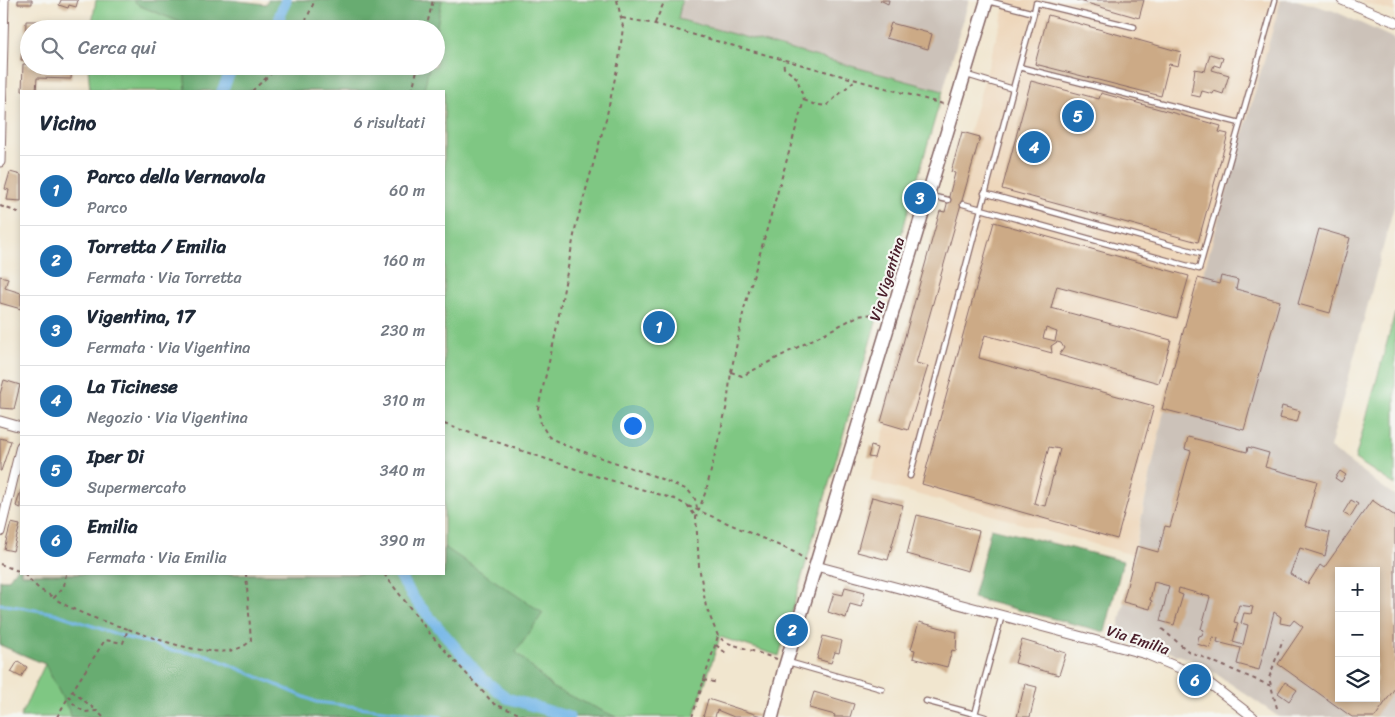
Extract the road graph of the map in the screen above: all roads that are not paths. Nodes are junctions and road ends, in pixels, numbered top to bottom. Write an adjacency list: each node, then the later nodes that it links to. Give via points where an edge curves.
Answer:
1 (4, 0): 12 (street)
2 (987, 0): 5 (lane); 9 (street, Via Vigentina)
3 (1275, 0): 11 (lane)
4 (1342, 0): 6 (street)
5 (1034, 13): 7 (lane, via 1036,3); 8 (lane)
6 (1395, 22)
7 (1134, 26)
8 (1019, 67): 10 (lane); 11 (lane)
9 (965, 74): 10 (lane); 14 (street, Via Vigentina)
10 (1013, 89): 13 (lane)
11 (1240, 123): 18 (lane)
12 (0, 162)
13 (984, 193): 17 (lane); 18 (lane)
14 (929, 195): 15 (lane); 24 (street, Via Vigentina)
15 (948, 200)
16 (963, 204): 17 (lane)
17 (980, 208): 18 (lane, via 1199,269); 22 (lane)
18 (1203, 254)
19 (0, 421): 20 (street)
20 (20, 427)
21 (20, 450): 23 (street)
22 (910, 476)
23 (0, 532)
24 (816, 566): 25 (street, Via Emilia); 26 (street, Via Vigentina)
25 (1002, 615): 29 (lane); 32 (street, Via Emilia, via 1146,654 1201,677)
26 (784, 661): 27 (lane); 30 (street, Via Vigentina)
27 (882, 689)
28 (926, 701): 29 (lane)
29 (975, 714): 31 (lane)
30 (772, 717)
31 (985, 717)
32 (1253, 717)

